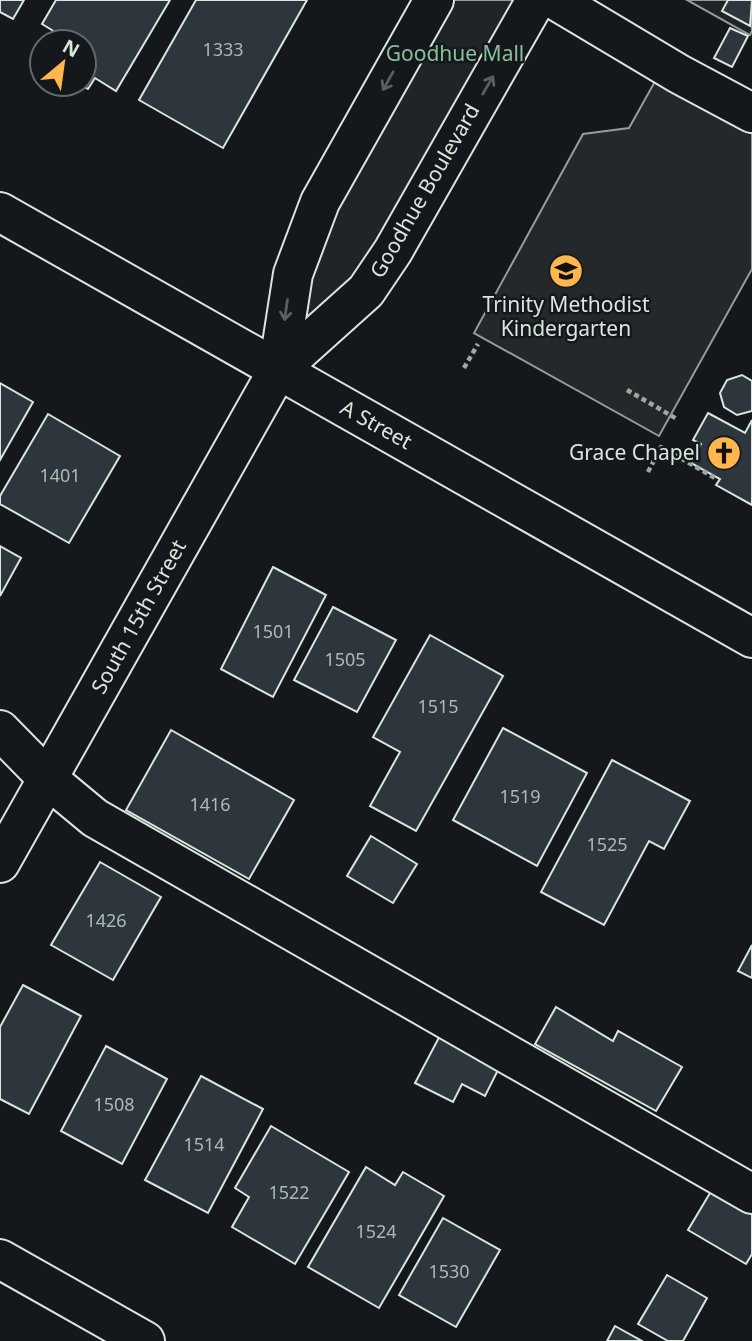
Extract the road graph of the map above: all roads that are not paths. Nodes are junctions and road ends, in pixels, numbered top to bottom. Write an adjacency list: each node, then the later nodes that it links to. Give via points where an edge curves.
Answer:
1 (434, 0): 6 (street, one-way to 6, via 320,202 293,274)
2 (536, 0): 6 (street, Goodhue Boulevard, one-way to 2, via 366,291)
3 (555, 0): 4 (street)
4 (752, 113)
5 (0, 212): 6 (street, A Street)
6 (278, 370): 7 (street, A Street); 9 (street, South 15th Street)
7 (752, 638)
8 (0, 730): 9 (street)
9 (48, 779): 10 (street, South 15th Street); 11 (street, via 95,818)
10 (0, 863)
11 (752, 1194)
12 (0, 1259): 13 (street)
13 (145, 1341)

